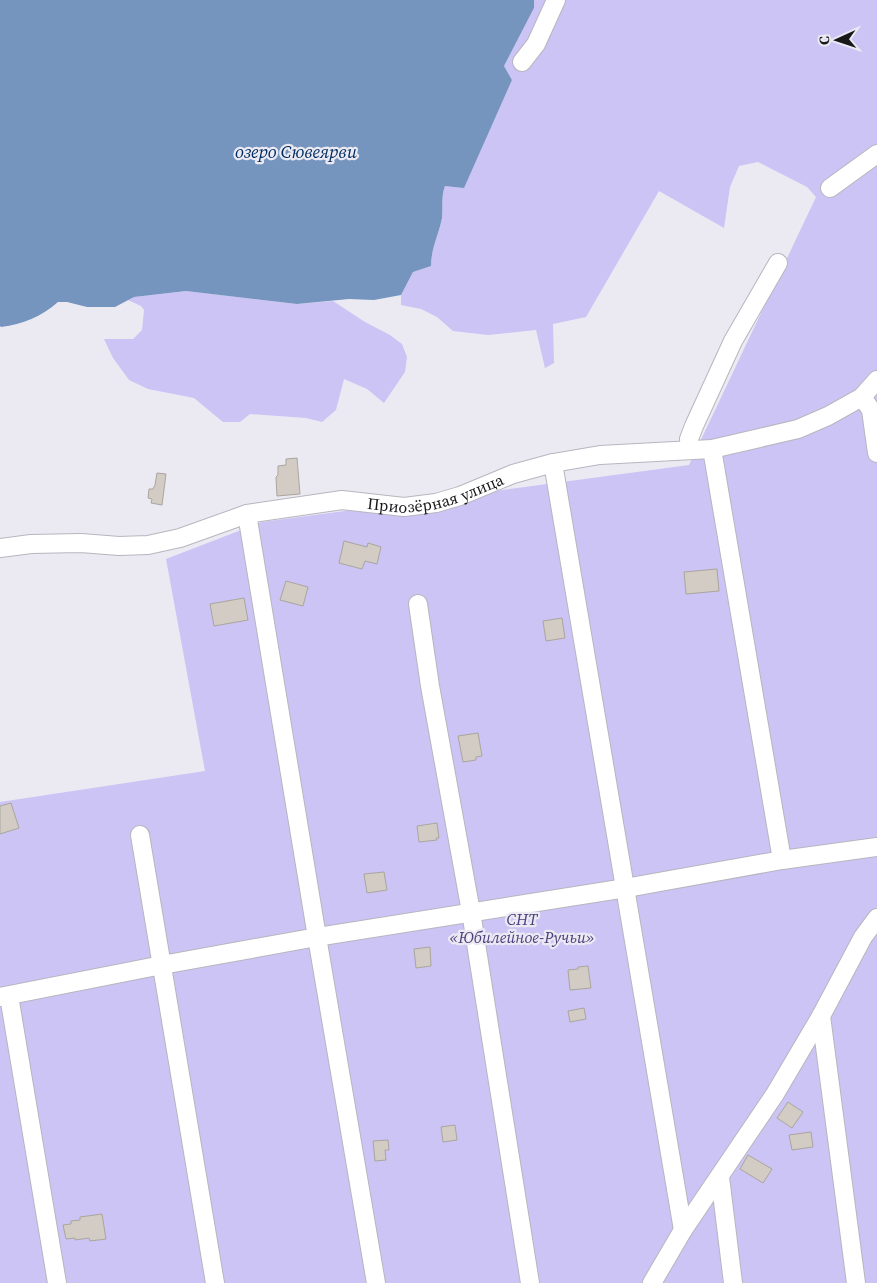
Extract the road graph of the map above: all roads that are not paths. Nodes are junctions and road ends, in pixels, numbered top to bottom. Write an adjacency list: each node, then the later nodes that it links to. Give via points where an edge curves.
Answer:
1 (556, 0): 2 (street, via 536,44)
2 (522, 62)
3 (877, 154): 4 (street)
4 (830, 188)
5 (778, 263): 9 (street, via 733,341 689,439)
6 (877, 380): 7 (street, Приозёрная улица)
7 (862, 397): 8 (street, Приозёрная улица, via 798,429); 10 (street, via 870,410)
8 (712, 449): 9 (street, Приозёрная улица); 17 (street)
9 (690, 450): 11 (street, Приозёрная улица, via 600,455)
10 (877, 453)
11 (553, 463): 12 (street, Приозёрная улица, via 513,474 436,503 404,508 342,500); 18 (street)
12 (248, 514): 13 (street, Приозёрная улица, via 180,538 148,545 31,544); 21 (street)
13 (0, 548)
14 (418, 604): 19 (street)
15 (140, 835): 22 (street)
16 (877, 847): 17 (street)
17 (782, 860): 18 (street)
18 (626, 888): 19 (street); 26 (street)
19 (471, 912): 21 (street); 30 (street)
20 (877, 918): 24 (street, via 863,937)
21 (317, 937): 22 (street); 29 (street)
22 (162, 965): 23 (street); 28 (street)
23 (4, 997): 27 (street)
24 (821, 1016): 25 (street); 33 (street)
25 (720, 1177): 26 (street); 32 (street)
26 (683, 1230): 31 (street)
27 (57, 1283)
28 (216, 1283)
29 (376, 1283)
30 (530, 1283)
31 (652, 1283)
32 (734, 1283)
33 (856, 1283)

